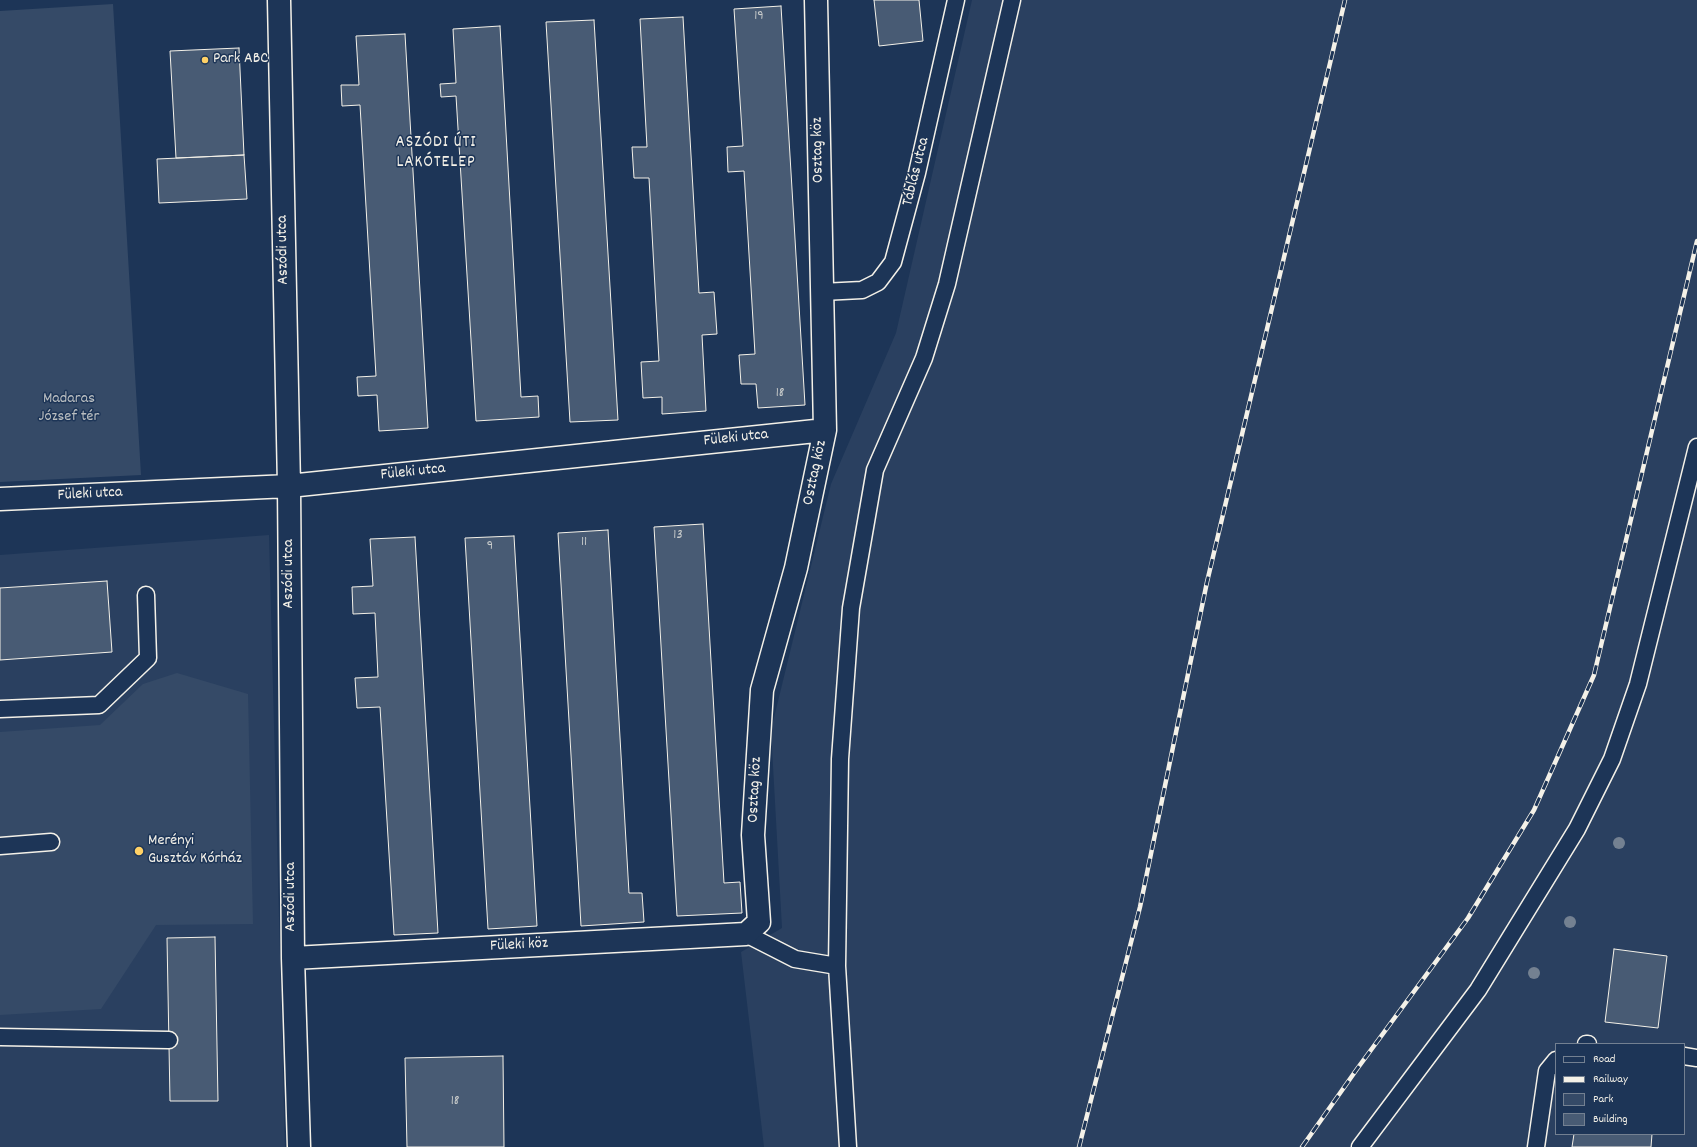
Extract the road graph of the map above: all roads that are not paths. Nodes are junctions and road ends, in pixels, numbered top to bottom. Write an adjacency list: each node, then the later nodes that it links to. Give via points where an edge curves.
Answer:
1 (278, 0): 8 (street, Aszódi utca)
2 (816, 0): 5 (street, Osztag köz)
3 (956, 0): 5 (lane, Táblás utca, via 917,173 893,262 878,282 862,290)
4 (1012, 0): 16 (lane, via 947,284 924,358 875,470 872,485 850,608 840,759)
5 (822, 292): 6 (street, Osztag köz)
6 (825, 430): 8 (street, Füleki utca); 14 (street, Osztag köz, via 796,568 762,690 753,836 759,922)
7 (1697, 447): 24 (lane, via 1638,684 1612,759 1577,828 1478,990)
8 (289, 486): 9 (street, Füleki utca); 15 (street, Aszódi utca)
9 (0, 499)
10 (146, 595): 11 (lane, via 148,658 99,705)
11 (0, 709)
12 (52, 842): 13 (lane)
13 (0, 846)
14 (746, 934): 15 (street, Füleki köz); 16 (lane, via 795,959)
15 (293, 958): 22 (street, Aszódi utca)
16 (837, 966): 23 (lane)
17 (0, 1037): 18 (lane)
18 (170, 1040)
19 (1685, 1056): 20 (lane)
20 (1697, 1058)
21 (1555, 1061): 25 (lane, via 1547,1071)
22 (299, 1147)
23 (848, 1147)
24 (1360, 1147)
25 (1536, 1147)

